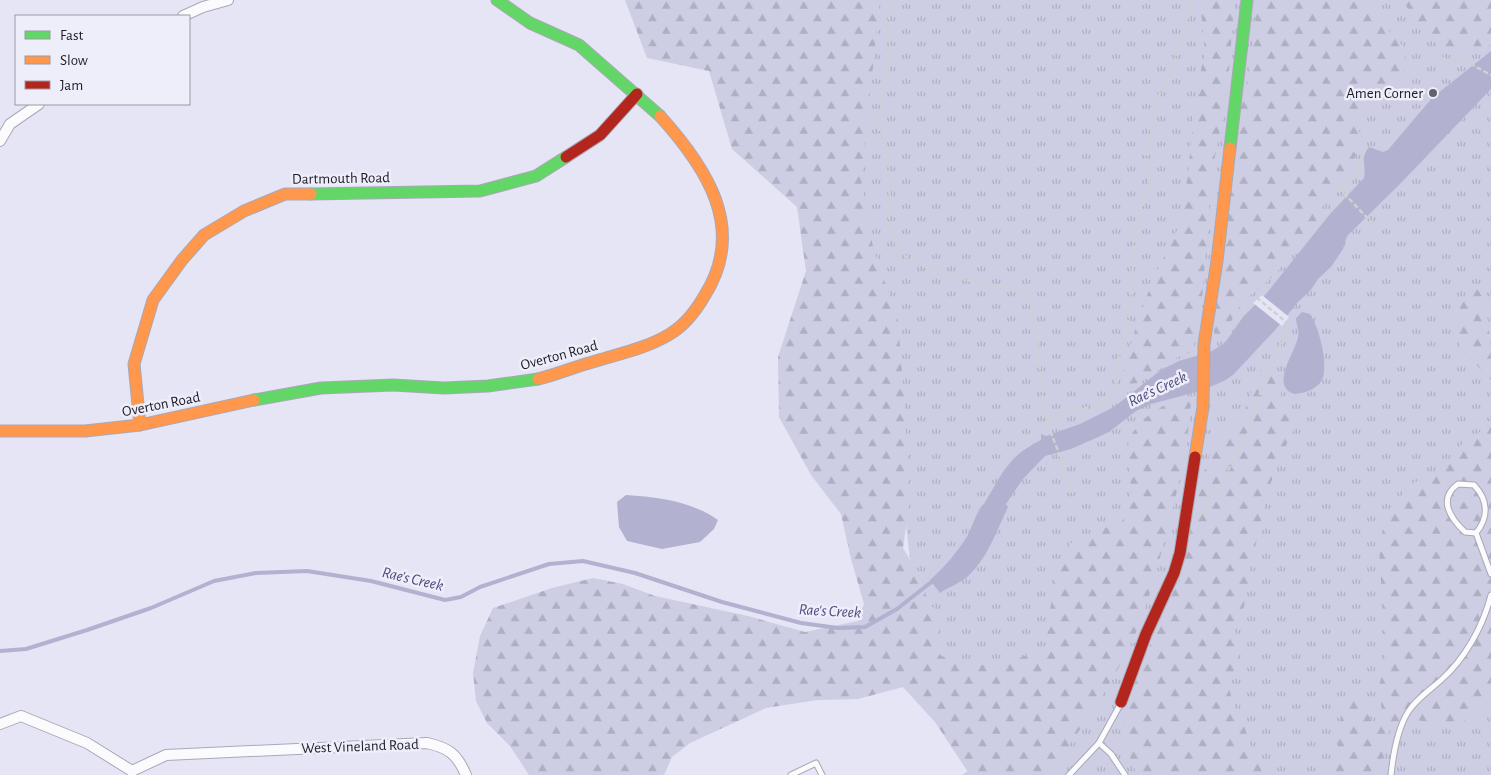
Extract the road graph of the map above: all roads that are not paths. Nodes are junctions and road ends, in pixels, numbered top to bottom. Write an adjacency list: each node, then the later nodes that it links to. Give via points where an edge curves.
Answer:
1 (228, 0): 4 (street)
2 (497, 0): 5 (street, Overton Road, via 530,23 579,45)
3 (1247, 0): 14 (street, via 1217,261 1204,344 1203,407 1178,562)
4 (185, 15)
5 (637, 94): 9 (street, Dartmouth Road, via 600,135 536,176 480,191 286,194 244,211 204,235 153,300 134,364); 9 (street, Overton Road, via 661,117 706,176 719,210 724,235 721,262 711,286 696,310 672,333 641,349 539,379 444,388 393,385 321,388)
6 (37, 105): 7 (street)
7 (5, 125): 8 (street)
8 (0, 141)
9 (140, 425): 10 (street, Overton Road, via 85,431)
10 (0, 431)
11 (1476, 533): 11 (lane, via 1465,532 1451,517 1448,495 1458,484 1474,485 1483,497 1486,516); 12 (lane)
12 (1491, 574)
13 (1491, 595): 23 (lane, via 1487,610 1465,652 1443,679 1407,713 1393,757)
14 (1121, 702): 16 (lane)
15 (0, 724): 17 (street, via 20,716 87,744)
16 (1099, 743): 21 (lane); 22 (lane, via 1112,754)
17 (132, 773): 18 (street, West Vineland Road, via 166,755 427,743 445,747 461,763)
18 (466, 775)
19 (792, 775): 20 (lane, via 816,763)
20 (822, 775)
21 (1069, 775)
22 (1126, 775)
23 (1391, 775)

